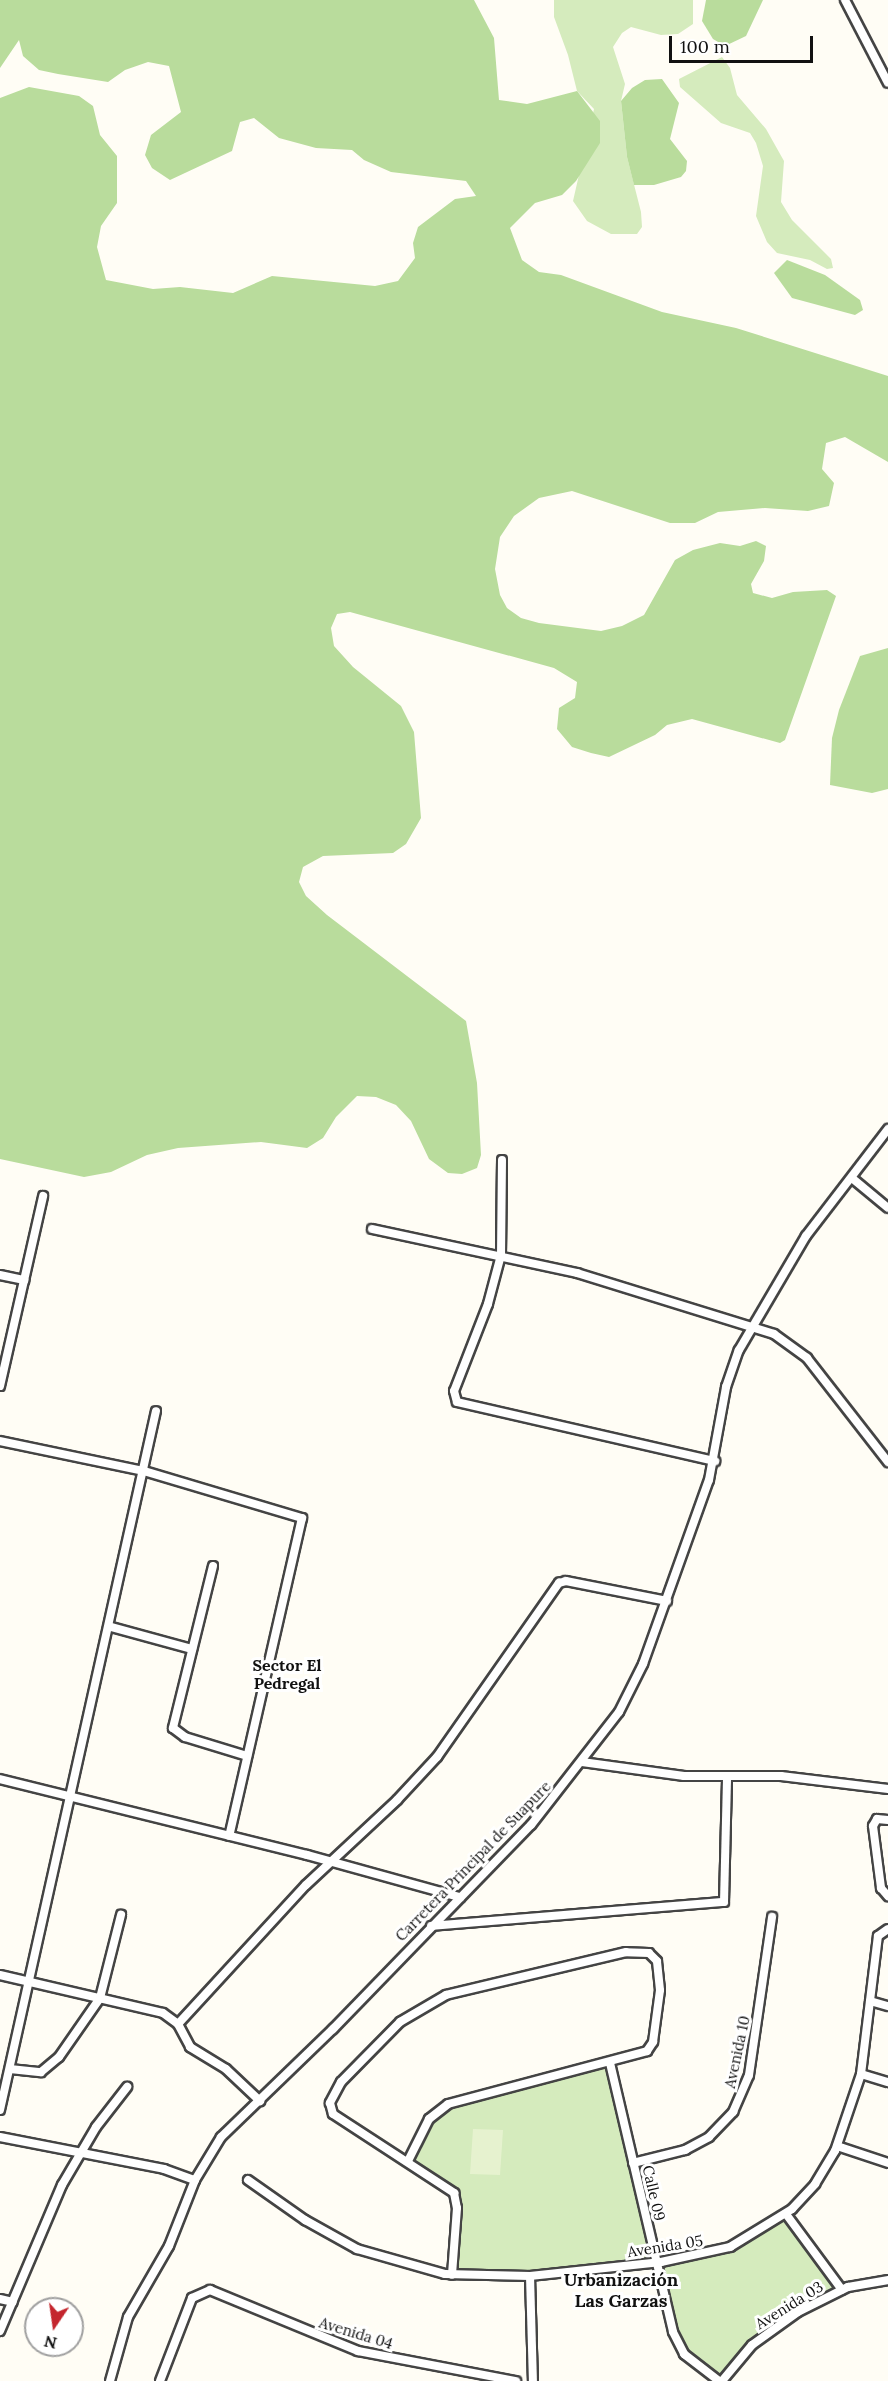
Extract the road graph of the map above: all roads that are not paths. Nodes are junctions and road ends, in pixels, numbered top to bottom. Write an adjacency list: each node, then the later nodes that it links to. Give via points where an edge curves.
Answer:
1 (845, 0): 2 (street)
2 (888, 83)
3 (888, 1129): 5 (street, Carretera Principal de Suapure)
4 (502, 1160): 9 (street)
5 (853, 1179): 7 (street); 12 (street, Carretera Principal de Suapure, via 806,1236)
6 (43, 1196): 11 (street)
7 (888, 1208)
8 (372, 1228): 9 (street)
9 (501, 1255): 12 (street, via 608,1281); 16 (street, via 488,1304 454,1390 457,1402)
10 (0, 1275): 11 (street)
11 (24, 1280): 13 (street)
12 (753, 1325): 16 (street, Carretera Principal de Suapure, via 729,1376); 17 (street, via 789,1342 807,1358)
13 (0, 1386)
14 (156, 1411): 18 (street)
15 (0, 1441): 18 (street)
16 (715, 1461): 20 (street, Carretera Principal de Suapure)
17 (888, 1462)
18 (144, 1472): 21 (street); 23 (street, via 302,1518)
19 (213, 1566): 22 (street)
20 (667, 1601): 24 (street, Carretera Principal de Suapure, via 627,1698); 31 (street, via 566,1581 559,1583 437,1756)
21 (111, 1627): 22 (street); 28 (street)
22 (192, 1649): 23 (street, via 173,1728 185,1737)
23 (247, 1756): 30 (street)
24 (582, 1762): 25 (street, via 684,1776); 33 (street, Carretera Principal de Suapure, via 544,1810)
25 (727, 1777): 27 (street, via 781,1776); 36 (street, via 724,1902)
26 (0, 1779): 28 (street)
27 (888, 1789)
28 (73, 1796): 30 (street); 39 (street)
29 (888, 1820): 32 (street, via 877,1819 873,1826 881,1888)
30 (229, 1836): 31 (street)
31 (331, 1861): 33 (street); 43 (street)
32 (888, 1896)
33 (460, 1897): 36 (street, Carretera Principal de Suapure)
34 (122, 1915): 40 (street)
35 (772, 1917): 55 (street, Avenida 10, via 749,2075 733,2112 709,2137 685,2150)
36 (431, 1926): 49 (street, Carretera Principal de Suapure)
37 (888, 1929): 41 (street, Avenida 05, via 878,1936)
38 (0, 1975): 39 (street)
39 (30, 1982): 40 (street); 45 (street)
40 (100, 1998): 43 (street, via 163,2013); 45 (street, via 51,2067 33,2073)
41 (870, 2001): 42 (street); 46 (street, Avenida 05)
42 (888, 2006)
43 (178, 2024): 49 (street, via 190,2047 226,2069)
44 (610, 2063): 54 (street, via 440,2108 429,2119); 54 (street, via 647,2050 653,2042 660,1977 657,1960 649,1953 635,1950 604,1956 437,1999 386,2034 341,2082 330,2103 338,2119); 55 (street, Calle 09)
45 (10, 2069): 50 (street)
46 (861, 2074): 47 (street); 52 (street, Avenida 05)
47 (888, 2082)
48 (127, 2087): 53 (street)
49 (260, 2100): 57 (street, Carretera Principal de Suapure, via 221,2137)
50 (0, 2110)
51 (0, 2137): 53 (street)
52 (837, 2146): 56 (street); 59 (street, Avenida 05, via 815,2184)
53 (79, 2154): 57 (street, via 164,2169); 66 (street)
54 (408, 2161): 61 (street, via 454,2193 457,2208)
55 (633, 2163): 60 (street, Calle 09)
56 (888, 2163)
57 (195, 2180): 68 (street, Carretera Principal de Suapure, via 169,2246 128,2317)
58 (248, 2180): 61 (street, Avenida 05, via 313,2225 357,2249)
59 (786, 2214): 60 (street, Avenida 05, via 730,2247); 64 (street)
60 (657, 2263): 62 (street, Avenida 05); 72 (street, Calle 09, via 680,2347 692,2362)
61 (452, 2275): 62 (street, Avenida 05)
62 (530, 2276): 71 (street)
63 (888, 2280): 64 (street, Avenida 03)
64 (842, 2290): 72 (street, Avenida 03, via 760,2337)
65 (0, 2299): 66 (street)
66 (13, 2302): 67 (street)
67 (0, 2331)
68 (110, 2381)
69 (160, 2381): 70 (street, Avenida 04, via 196,2294 210,2290 358,2350)
70 (516, 2381)
71 (533, 2381)
72 (721, 2381)

